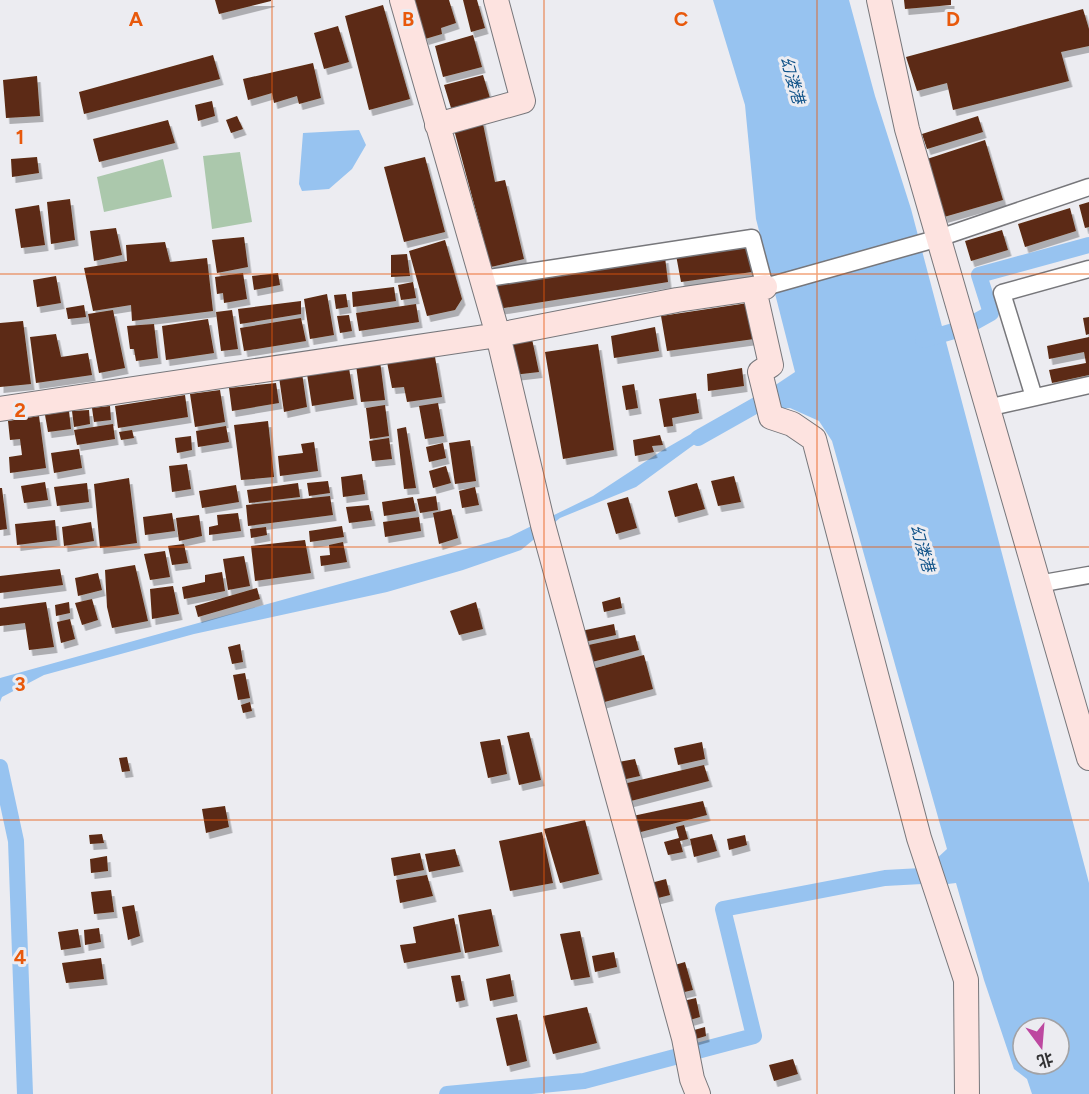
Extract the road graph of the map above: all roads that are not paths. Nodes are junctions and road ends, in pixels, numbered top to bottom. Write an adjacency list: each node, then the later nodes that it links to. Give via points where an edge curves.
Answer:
1 (402, 0): 4 (street)
2 (496, 0): 4 (street, via 523,101)
3 (879, 0): 6 (street)
4 (437, 125): 8 (street)
5 (1089, 187): 6 (street)
6 (931, 240): 9 (street); 13 (street)
7 (1089, 269): 12 (street, via 1002,293)
8 (482, 279): 9 (street, via 752,238); 10 (street)
9 (760, 288): 10 (street); 19 (street, via 771,365 760,372 771,417 792,424 814,439 919,838 966,980)
10 (498, 335): 14 (street); 18 (street, via 543,525)
11 (1089, 385): 12 (street)
12 (1034, 397): 13 (street)
13 (987, 408): 16 (street)
14 (0, 409)
15 (1089, 575): 16 (street)
16 (1038, 584): 17 (street)
17 (1089, 758)
18 (698, 1094)
19 (967, 1094)

